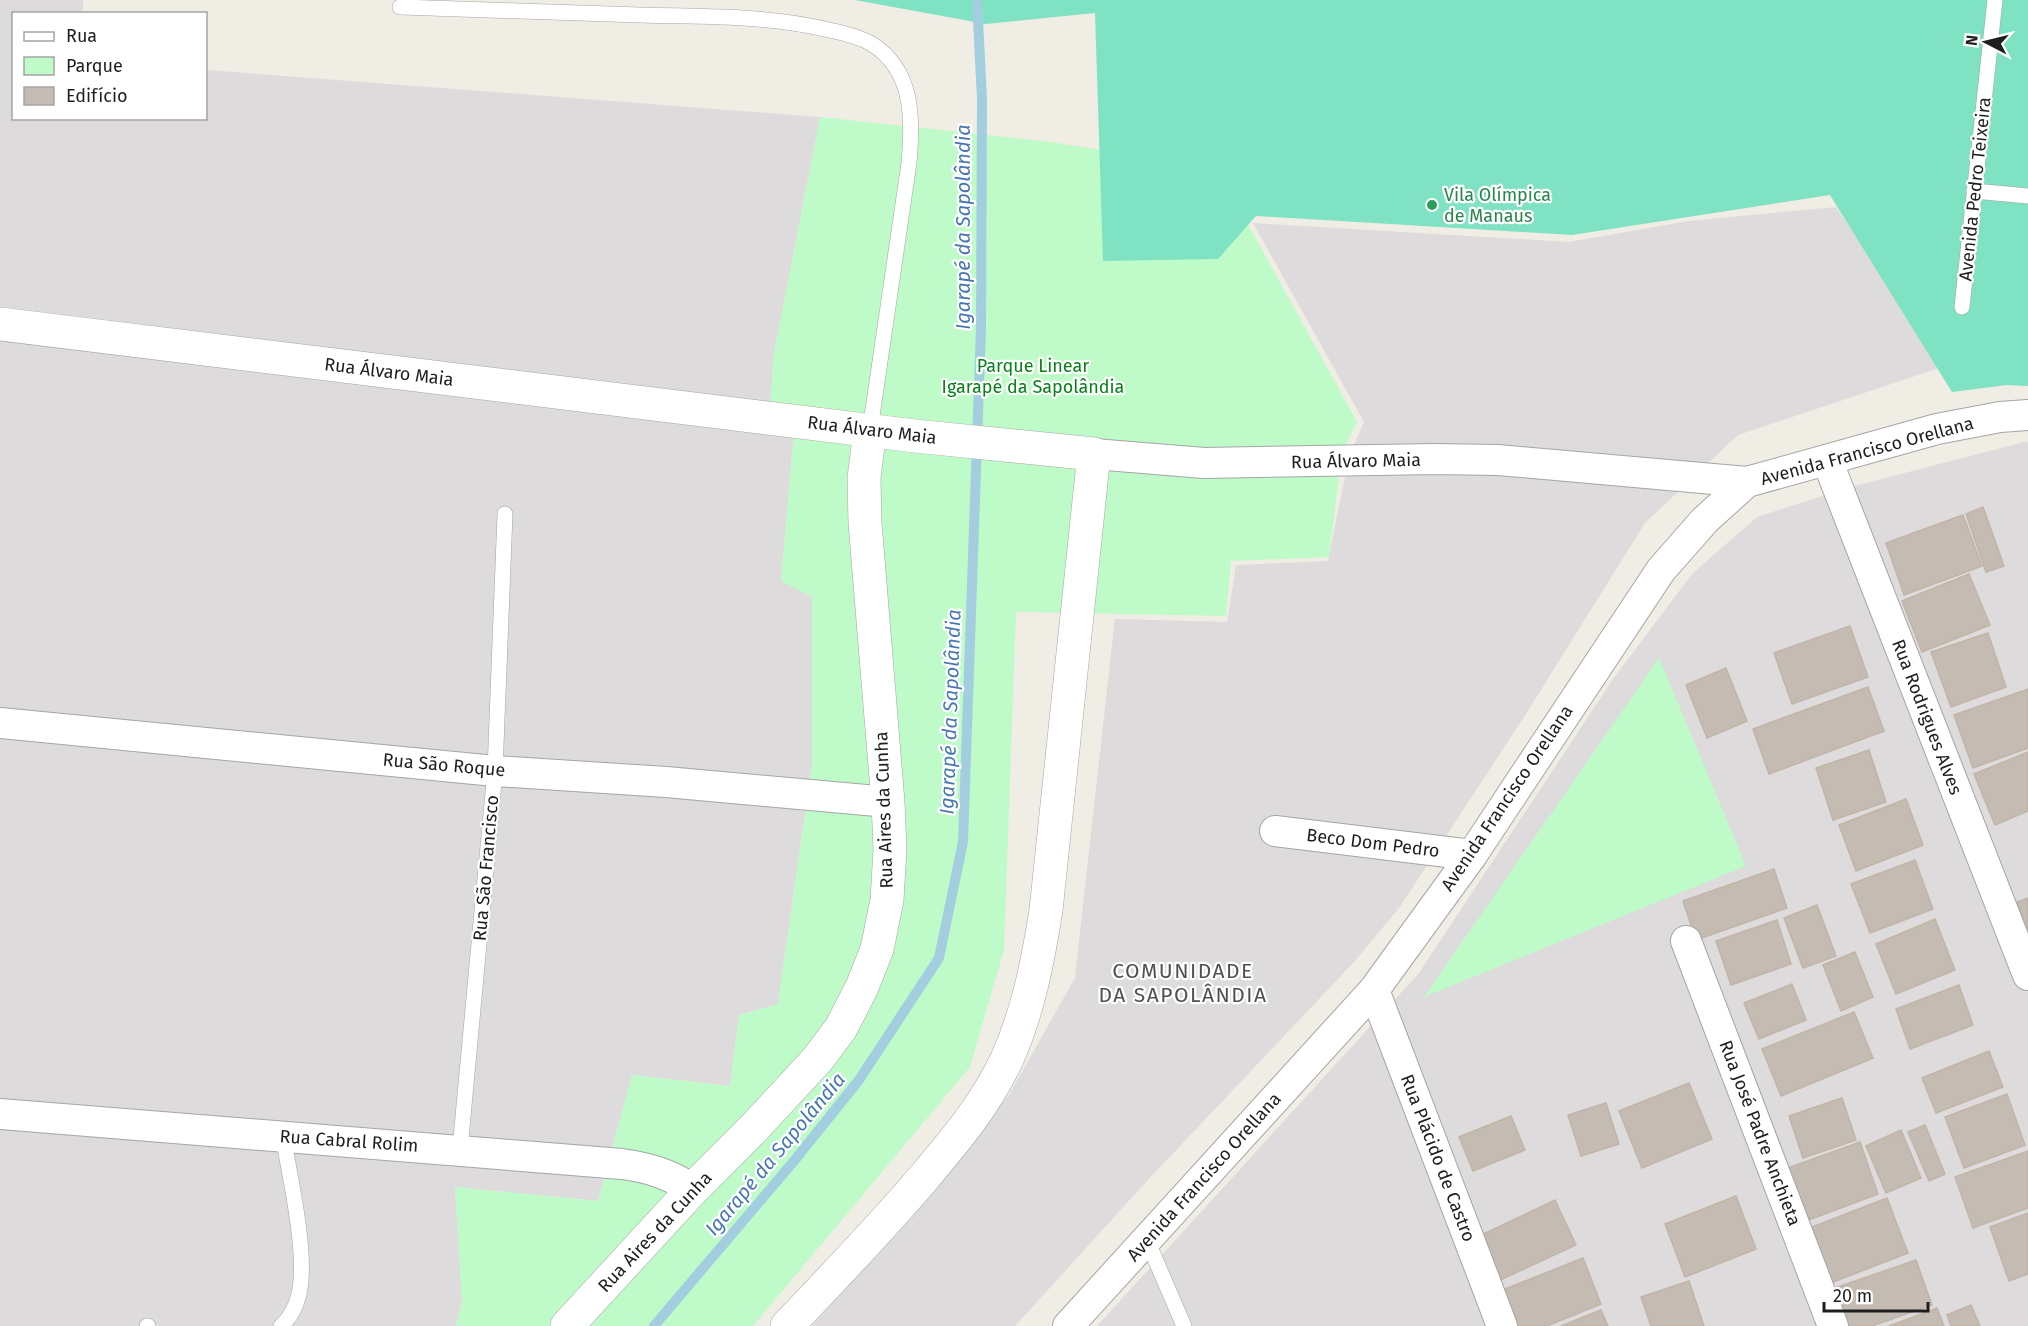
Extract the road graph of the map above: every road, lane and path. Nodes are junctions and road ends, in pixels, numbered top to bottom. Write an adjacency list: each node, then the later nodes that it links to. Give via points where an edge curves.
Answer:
1 (1995, 0): 3 (lane, Avenida Pedro Teixeira)
2 (400, 7): 8 (lane, via 779,20 847,34 872,44 891,61 911,106 912,133)
3 (1974, 191): 4 (lane); 5 (lane, Avenida Pedro Teixeira)
4 (2028, 196)
5 (1962, 307)
6 (0, 324): 8 (street, Rua Álvaro Maia)
7 (2028, 415): 10 (street, Avenida Francisco Orellana, via 1937,429)
8 (870, 430): 9 (street, Rua Álvaro Maia); 15 (street, Rua Aires da Cunha, via 864,478 865,523)
9 (1094, 454): 11 (street, Rua Álvaro Maia, via 1204,463 1498,460); 28 (street, via 1046,910 1025,1011 1002,1068 962,1133)
10 (1827, 460): 11 (street, Avenida Francisco Orellana); 19 (street, Rua Rodrigues Alves)
11 (1747, 482): 17 (street, Avenida Francisco Orellana, via 1705,520 1661,570)
12 (506, 514): 14 (lane, Rua São Francisco)
13 (0, 723): 14 (street, Rua São Roque)
14 (495, 771): 15 (street, Rua São Roque); 23 (lane, Rua São Francisco)
15 (888, 802): 24 (street, Rua Aires da Cunha, via 887,900 877,949 862,987 841,1028 817,1060)
16 (1275, 831): 17 (street, Beco Dom Pedro)
17 (1472, 855): 20 (street, Avenida Francisco Orellana)
18 (1686, 940): 32 (street, Rua José Padre Anchieta)
19 (2028, 975)
20 (1374, 990): 25 (street, Avenida Francisco Orellana); 31 (street, Rua Plácido de Castro)
21 (0, 1114): 22 (street, Rua Cabral Rolim)
22 (283, 1136): 23 (street, Rua Cabral Rolim); 26 (lane, via 301,1265 299,1293 290,1318)
23 (460, 1149): 24 (street, Rua Cabral Rolim, via 648,1167)
24 (693, 1189): 27 (street, Rua Aires da Cunha)
25 (1147, 1240): 29 (street, Avenida Francisco Orellana); 30 (lane)
26 (281, 1326)
27 (567, 1326)
28 (788, 1326)
29 (1068, 1326)
30 (1184, 1326)
31 (1502, 1326)
32 (1833, 1326)

